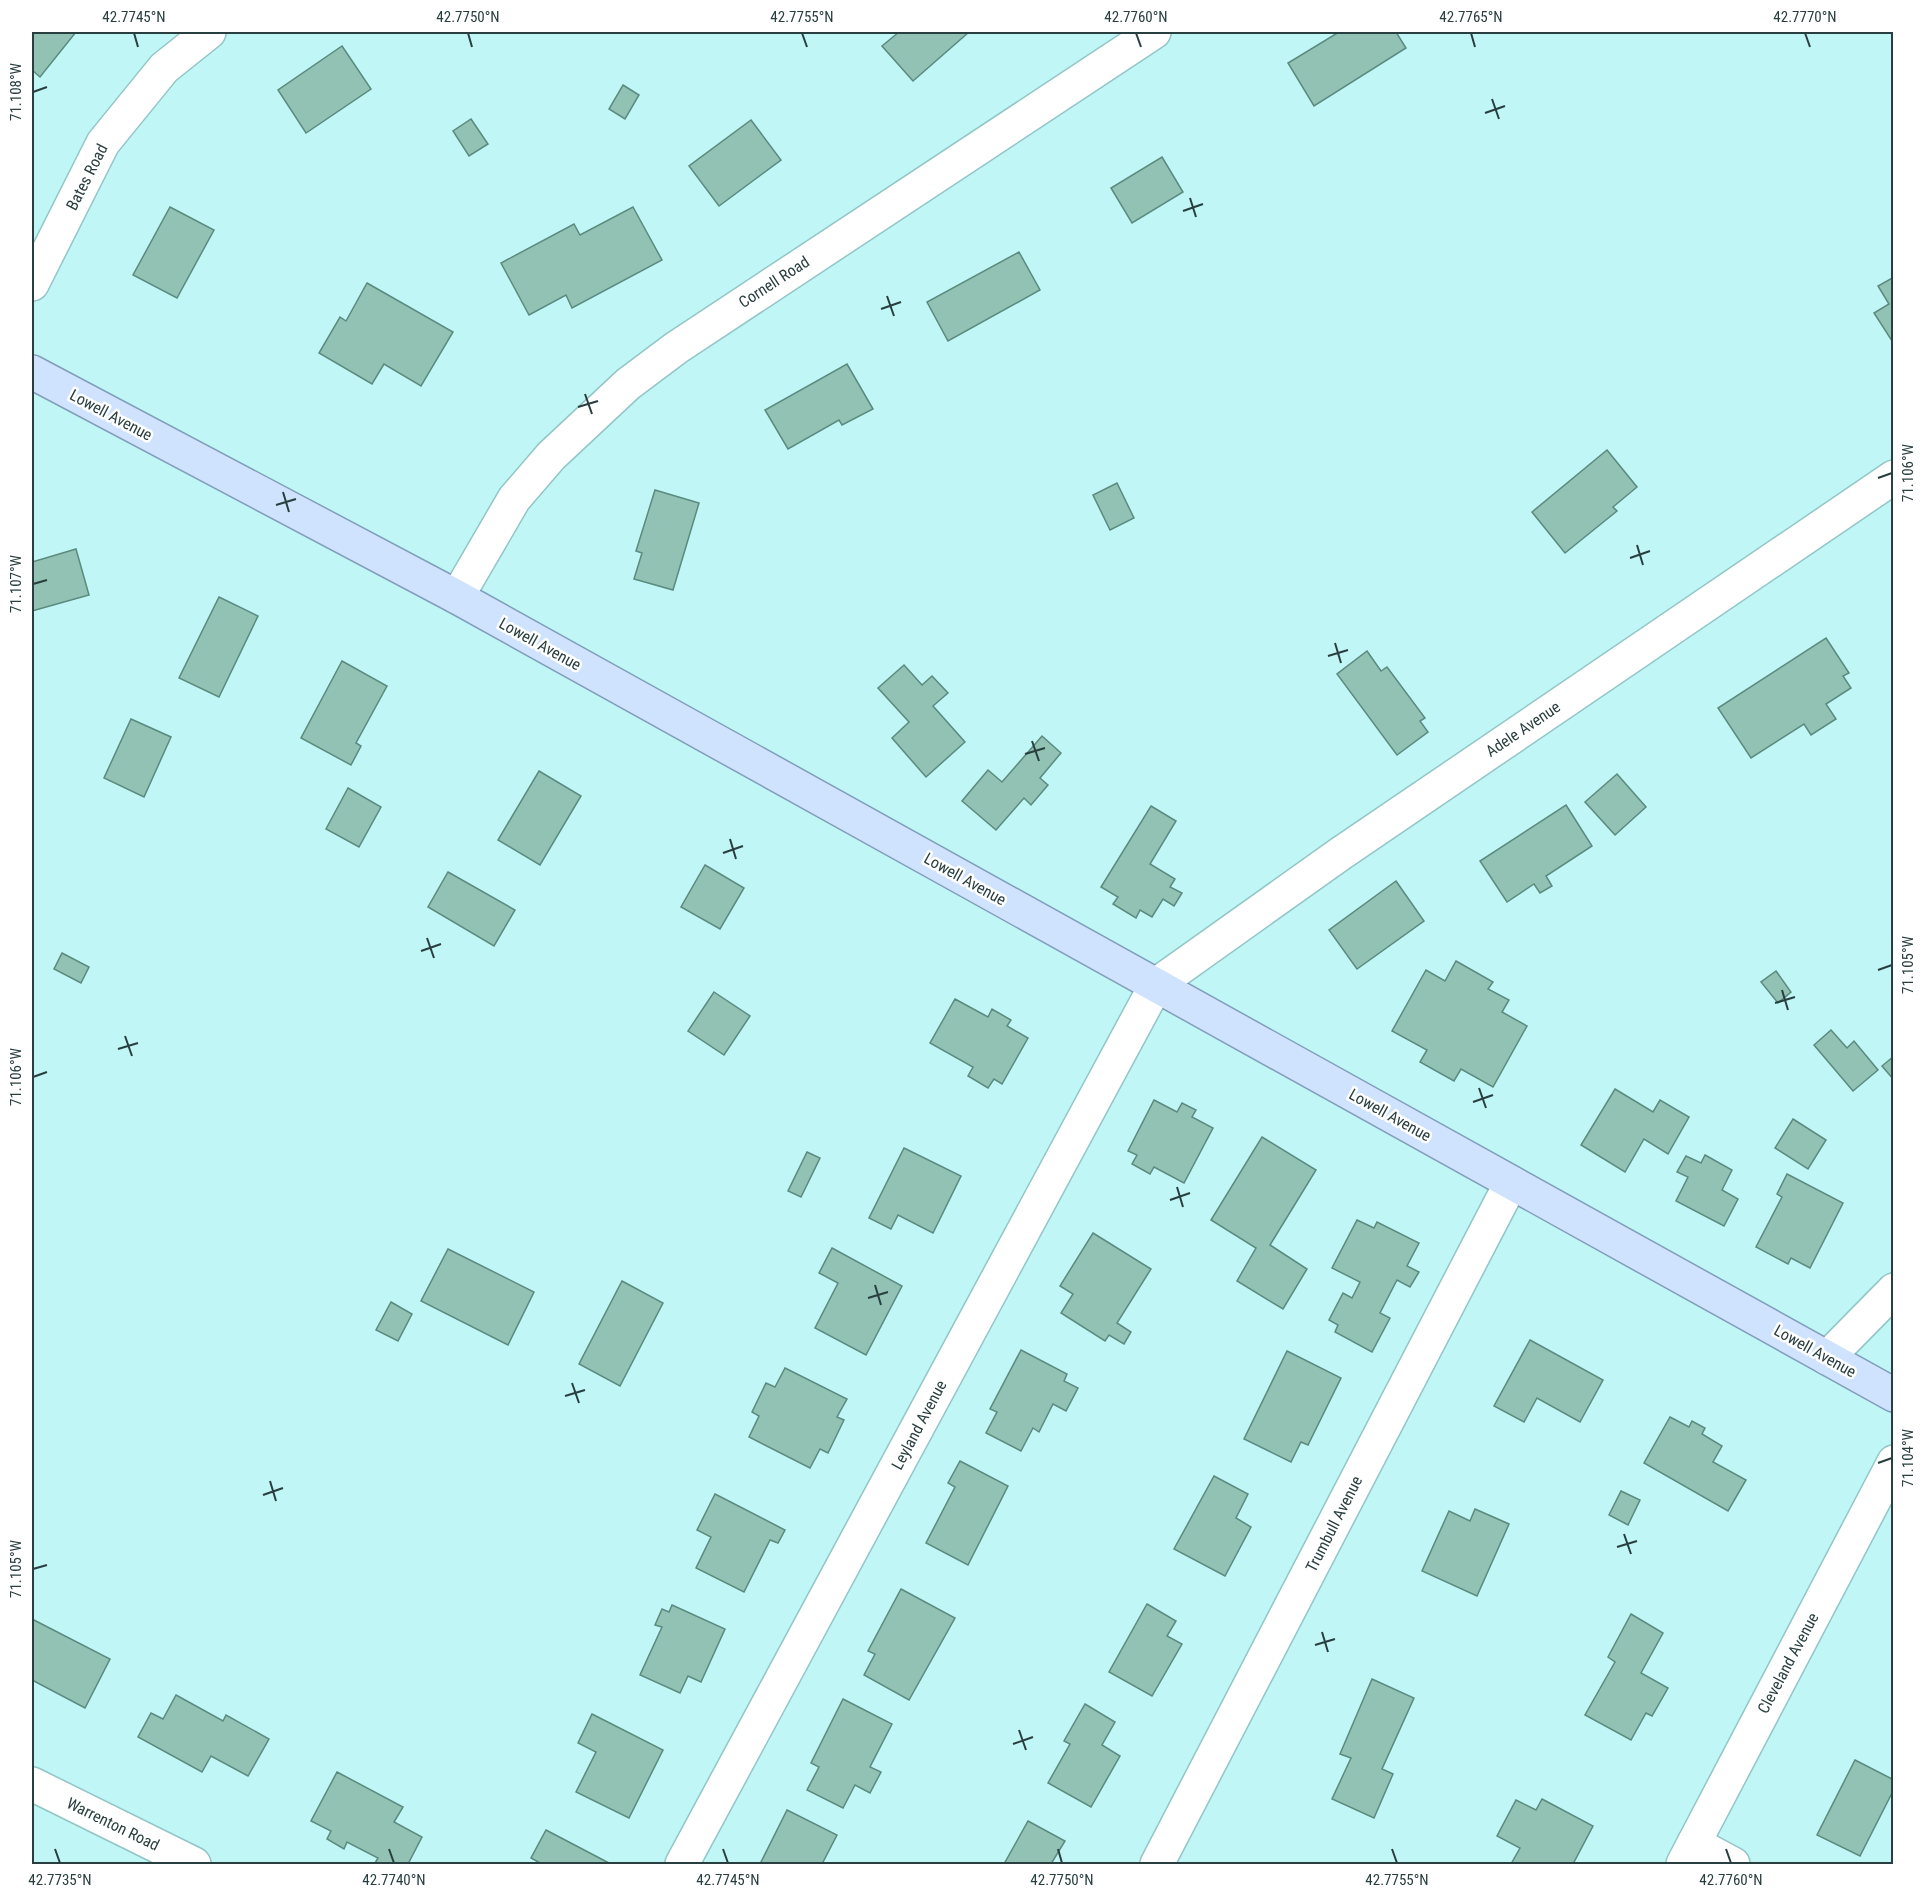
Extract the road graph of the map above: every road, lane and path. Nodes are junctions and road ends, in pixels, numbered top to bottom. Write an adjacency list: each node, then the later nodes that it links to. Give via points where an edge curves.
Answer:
1 (209, 32): 3 (street, Bates Road, via 164,68 103,142)
2 (1154, 32): 6 (street, Cornell Road, via 676,348 628,384 551,456 514,499)
3 (32, 284)
4 (32, 372): 6 (main road, Lowell Avenue)
5 (1893, 477): 7 (street, Adele Avenue, via 1340,854)
6 (457, 597): 7 (main road, Lowell Avenue)
7 (1156, 986): 8 (main road, Lowell Avenue); 16 (street, Leyland Avenue)
8 (1511, 1183): 10 (main road, Lowell Avenue); 17 (street, Trumbull Avenue)
9 (1893, 1290): 10 (street)
10 (1827, 1358): 11 (main road, Lowell Avenue)
11 (1893, 1395)
12 (1893, 1462): 14 (street, Cleveland Avenue)
13 (32, 1784): 15 (street, Warrenton Road)
14 (1689, 1854): 18 (street)
15 (194, 1864)
16 (682, 1864)
17 (1157, 1864)
18 (1734, 1864)

